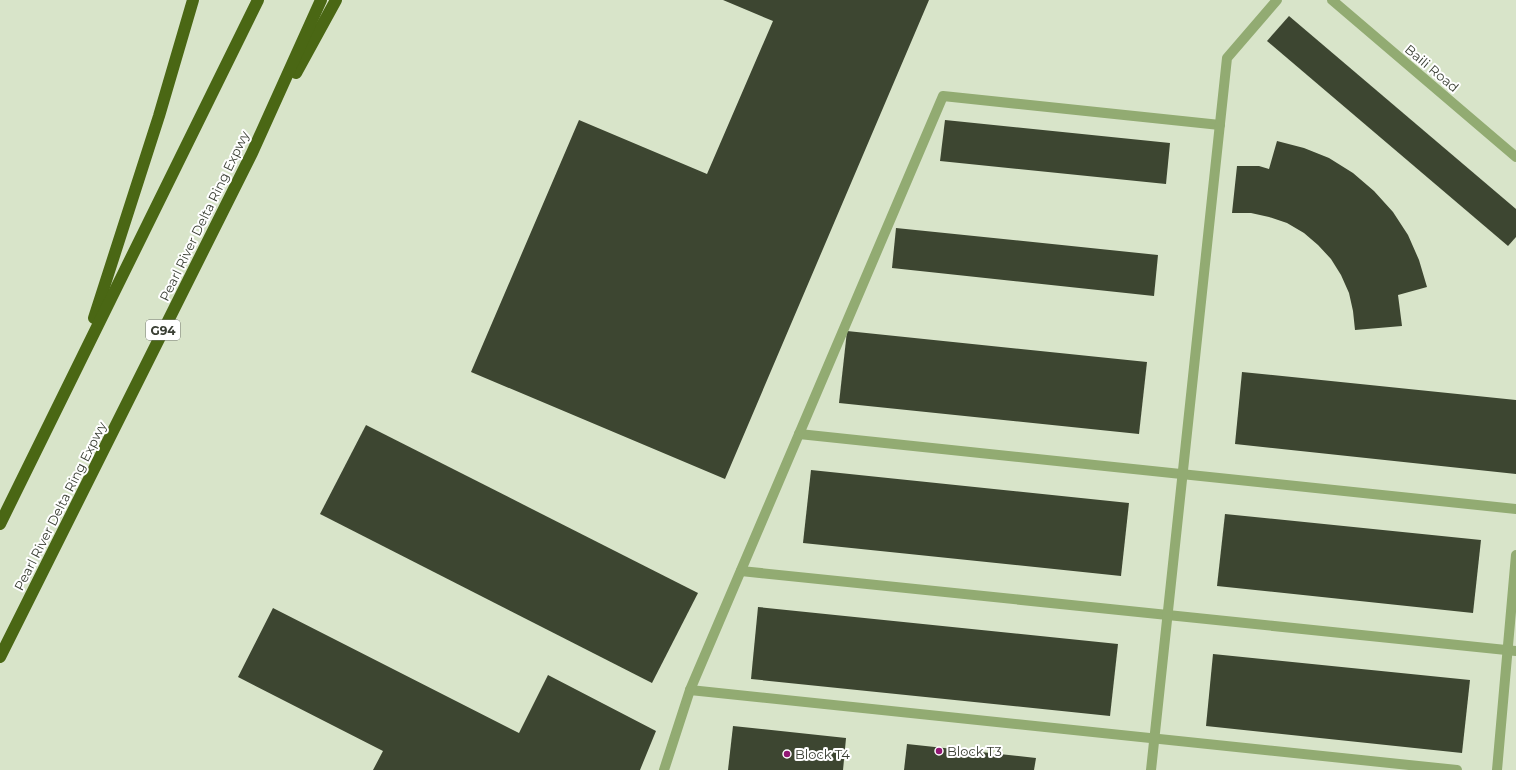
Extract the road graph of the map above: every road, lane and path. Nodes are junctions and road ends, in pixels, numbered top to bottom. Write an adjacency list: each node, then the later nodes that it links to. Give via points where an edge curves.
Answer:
1 (194, 0): 10 (highway)
2 (258, 0): 10 (highway)
3 (321, 0): 8 (highway, Pearl River Delta Ring Expwy / G94)
4 (336, 0): 8 (highway)
5 (1277, 0): 7 (street, via 1227,58)
6 (1332, 0): 9 (street, Baili Road)
7 (1220, 125): 11 (street, via 943,96); 12 (street)
8 (252, 153): 19 (highway, Pearl River Delta Ring Expwy / G94)
9 (1516, 157)
10 (81, 358): 14 (highway)
11 (799, 434): 12 (street); 16 (street)
12 (1183, 474): 13 (street); 17 (street)
13 (1516, 509)
14 (0, 524)
15 (1516, 556): 18 (street)
16 (741, 571): 17 (street); 20 (street)
17 (1168, 615): 18 (street); 21 (street)
18 (1512, 651): 25 (street)
19 (0, 657)
20 (690, 690): 21 (street); 22 (street)
21 (1155, 739): 23 (street); 24 (street)
22 (664, 770)
23 (1152, 770)
24 (1457, 770)
25 (1497, 770)

